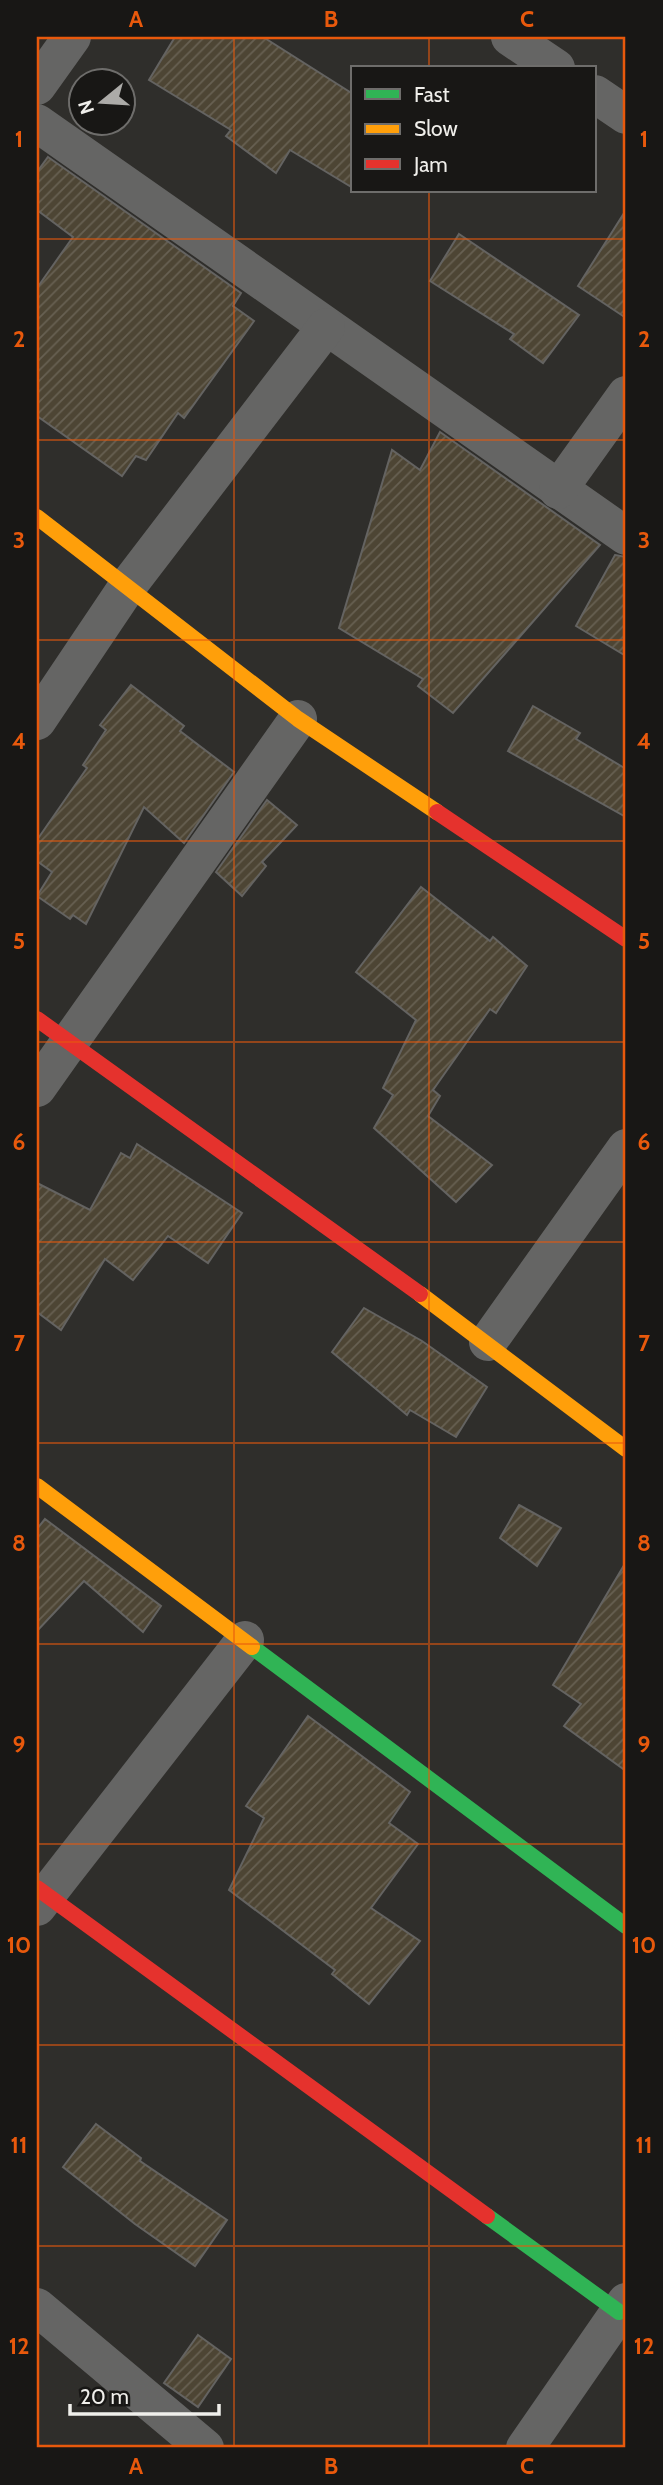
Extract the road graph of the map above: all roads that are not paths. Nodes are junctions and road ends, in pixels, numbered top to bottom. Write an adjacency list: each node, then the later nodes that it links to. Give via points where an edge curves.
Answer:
1 (72, 37): 4 (street)
2 (510, 37): 3 (street)
3 (553, 66)
4 (37, 86)
5 (596, 95): 6 (street)
6 (626, 115)
7 (37, 123): 8 (street)
8 (326, 327): 10 (street); 13 (street)
9 (626, 396): 10 (street)
10 (558, 490): 12 (street)
11 (37, 517): 13 (street)
12 (626, 536)
13 (127, 587): 14 (street); 15 (street)
14 (298, 719): 16 (street); 18 (street)
15 (37, 721)
16 (626, 939)
17 (37, 1019): 18 (street)
18 (69, 1042): 19 (street); 21 (street)
19 (37, 1088)
20 (626, 1148): 21 (street)
21 (488, 1342): 22 (street)
22 (626, 1449)
23 (37, 1486): 24 (street)
24 (245, 1640): 25 (street); 26 (street)
25 (40, 1897): 28 (street)
26 (626, 1926)
27 (37, 2307): 29 (street)
28 (623, 2307): 30 (street)
29 (205, 2448)
30 (525, 2448)

